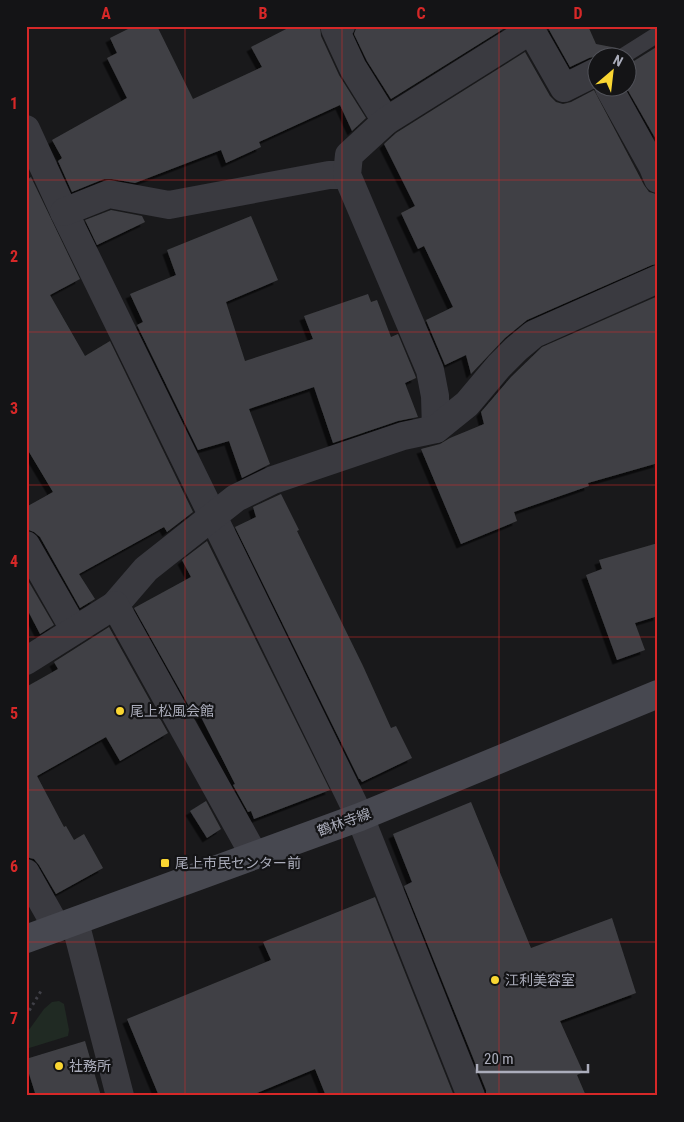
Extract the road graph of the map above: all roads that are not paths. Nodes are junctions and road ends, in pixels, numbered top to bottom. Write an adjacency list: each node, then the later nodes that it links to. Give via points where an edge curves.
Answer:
1 (341, 26): 7 (street, via 335,29 353,68)
2 (531, 28): 5 (street, via 564,88); 7 (street)
3 (658, 34): 4 (lane)
4 (636, 48)
5 (586, 77)
6 (616, 98): 10 (street)
7 (386, 121): 9 (street)
8 (29, 141): 11 (street)
9 (348, 165): 11 (street, via 329,175 169,204 109,194); 13 (street, via 430,370)
10 (656, 170)
11 (64, 212): 14 (street)
12 (658, 279): 13 (street, via 534,334 499,366 467,404)
13 (436, 429): 14 (street, via 403,436 273,480 236,498)
14 (213, 516): 16 (street, via 146,569); 20 (street)
15 (26, 545): 17 (street)
16 (115, 605): 17 (street); 21 (street)
17 (74, 629): 18 (street)
18 (26, 661)
19 (658, 694): 20 (main road, 鶴林寺線)
20 (360, 817): 21 (main road, 鶴林寺線); 26 (street)
21 (254, 854): 23 (main road, 鶴林寺線)
22 (26, 872): 23 (street)
23 (66, 925): 24 (main road, 鶴林寺線); 25 (street)
24 (26, 939)
25 (120, 1096)
26 (471, 1096)

